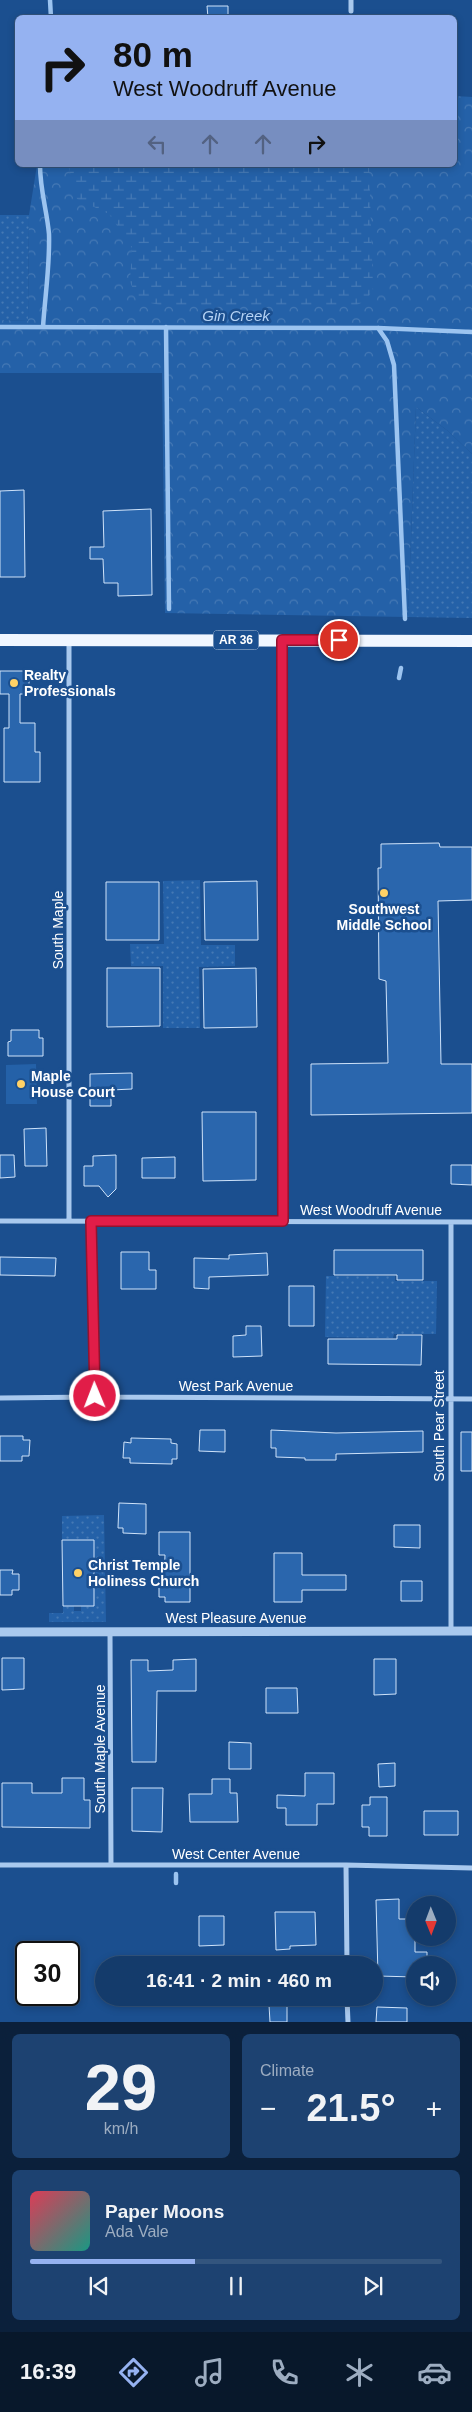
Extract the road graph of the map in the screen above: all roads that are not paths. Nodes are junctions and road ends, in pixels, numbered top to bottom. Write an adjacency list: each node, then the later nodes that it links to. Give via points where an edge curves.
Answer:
1 (351, 0): 2 (street)
2 (350, 11)
3 (0, 640): 4 (main road, AR 36)
4 (69, 640): 5 (main road, AR 36); 8 (street, South Maple)
5 (282, 640): 6 (main road, AR 36); 10 (street)
6 (472, 641)
7 (0, 1221): 8 (street, West Woodruff Avenue)
8 (69, 1221): 9 (street, West Woodruff Avenue)
9 (91, 1221): 10 (street, West Woodruff Avenue); 13 (street)
10 (283, 1221): 11 (street, West Woodruff Avenue)
11 (451, 1222): 12 (street, West Woodruff Avenue); 15 (street, South Pear Street)
12 (472, 1222)
13 (95, 1396): 14 (street, West Park Avenue); 15 (street, West Park Avenue)
14 (0, 1398)
15 (450, 1399): 16 (street, West Park Avenue); 17 (street, South Pear Street)
16 (472, 1399)
17 (451, 1631): 18 (street, West Pleasure Avenue); 20 (street, West Pleasure Avenue)
18 (472, 1631)
19 (0, 1632): 20 (street, West Pleasure Avenue)
20 (110, 1632): 22 (street, South Maple Avenue)
21 (0, 1865): 22 (street, West Center Avenue)
22 (111, 1865): 23 (street, West Center Avenue)
23 (346, 1865): 24 (street, West Center Avenue); 25 (street)
24 (472, 1868)
25 (347, 1956)
26 (348, 2006): 27 (street)
27 (348, 2022)

